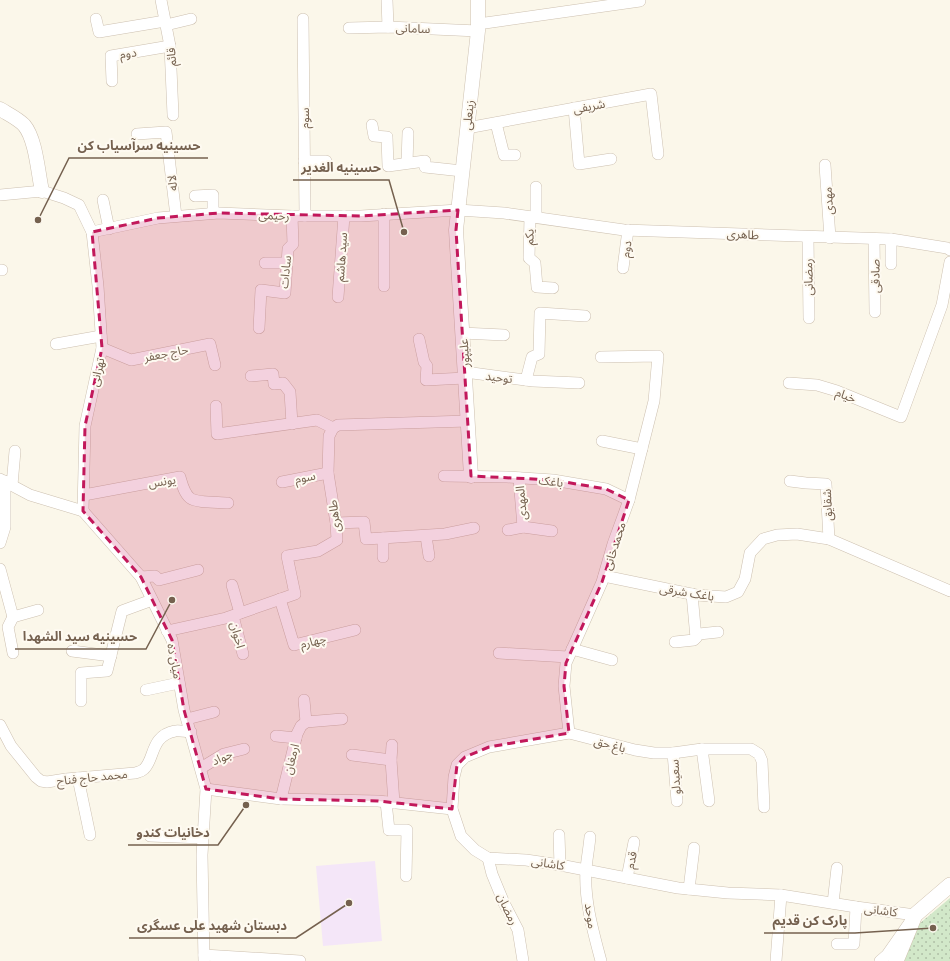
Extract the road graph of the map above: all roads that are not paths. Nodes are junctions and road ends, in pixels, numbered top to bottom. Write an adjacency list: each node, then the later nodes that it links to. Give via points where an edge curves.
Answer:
1 (161, 0): 8 (street, قائم)
2 (387, 0): 9 (street)
3 (478, 0): 10 (street, زینعلی)
4 (640, 1): 10 (street, سامانی)
5 (96, 19): 8 (street, via 99,32)
6 (191, 19): 8 (street)
7 (303, 19): 25 (street, سوم)
8 (166, 23): 12 (street, قائم)
9 (388, 27): 10 (street, سامانی); 11 (street, سامانی)
10 (478, 27): 19 (street, زینعلی)
11 (349, 28)
12 (170, 46): 13 (street, دوم, via 111,56); 16 (street, قائم)
13 (112, 81)
14 (574, 108): 17 (street, شریفی); 22 (street, شریفی, via 651,94); 24 (street, via 579,164)
15 (0, 110): 31 (street, via 24,125 30,137)
16 (173, 115)
17 (496, 123): 19 (street, شریفی); 23 (street, via 504,155)
18 (372, 125): 27 (street, via 374,136 387,137 388,166)
19 (467, 128): 29 (street, زینعلی)
20 (408, 133): 27 (street)
21 (137, 134): 38 (street, لاله, via 166,132)
22 (658, 154)
23 (515, 155)
24 (611, 159)
25 (304, 161): 26 (street); 40 (street, سوم)
26 (326, 161)
27 (407, 163): 29 (street, via 425,161 425,167)
28 (825, 165): 48 (street, مهدی)
29 (462, 171): 35 (street, زینعلی)
30 (536, 187): 42 (street)
31 (42, 191): 32 (street); 46 (street, via 78,205)
32 (0, 196)
33 (195, 196): 36 (street, via 213,196)
34 (103, 200): 43 (street)
35 (458, 210): 37 (street, رحیمی); 42 (street, طاهری); 44 (street, زینعلی)
36 (213, 213): 38 (street, رحیمی); 39 (street, رحیمی)
37 (384, 214): 41 (street, رحیمی); 57 (street)
38 (176, 216): 43 (street, رحیمی)
39 (292, 216): 40 (street, رحیمی); 54 (street, سادات, via 293,244 288,249)
40 (305, 216): 41 (street, رحیمی)
41 (344, 216): 59 (street, سید هاشم)
42 (533, 217): 45 (street, طاهری); 58 (street, یکم, via 529,258 535,263 537,287)
43 (109, 228): 46 (street, رحیمی)
44 (456, 230): 65 (street, علیپور)
45 (628, 230): 47 (street, طاهری); 56 (street, دوم)
46 (92, 232): 67 (street, تهرانی)
47 (808, 237): 48 (street, طاهری); 63 (street, رمضانی)
48 (830, 238): 49 (street, طاهری)
49 (874, 239): 50 (street, طاهری); 61 (street, صادقی)
50 (891, 239): 51 (street, طاهری); 55 (street)
51 (950, 250)
52 (950, 262): 60 (street)
53 (265, 263): 54 (street)
54 (287, 263): 64 (street, سادات, via 285,293 261,290)
55 (891, 264)
56 (623, 268)
57 (384, 286)
58 (553, 288)
59 (338, 297)
60 (946, 307): 77 (street, خیام, via 901,417 837,391 817,385)
61 (875, 312)
62 (585, 316): 75 (street, via 540,313 539,354 532,357)
63 (809, 318)
64 (259, 328)
65 (462, 333): 66 (street); 73 (street, علیپور)
66 (504, 335)
67 (101, 336): 69 (street); 70 (street, تهرانی)
68 (419, 339): 73 (street, توحید, via 427,366 426,380)
69 (56, 344)
70 (102, 348): 72 (street, حاج جعفر, via 131,360 210,344); 92 (street, تهرانی, via 84,426)
71 (601, 357): 83 (street, محمدخانی, via 658,356 654,401)
72 (215, 365)
73 (465, 375): 75 (street, توحید); 79 (street, علیپور)
74 (251, 376): 80 (street, via 273,374 274,384 283,383 290,392)
75 (530, 381): 76 (street, توحید)
76 (579, 383)
77 (789, 383)
78 (216, 406): 80 (street, via 217,434)
79 (468, 421): 81 (street, via 338,425); 87 (street, علیپور)
80 (292, 424): 81 (street, via 317,420)
81 (333, 428): 85 (street, طاهری, via 329,436)
82 (602, 441): 83 (street)
83 (642, 449): 93 (street, محمدخانی)
84 (15, 451): 90 (street)
85 (328, 473): 91 (street, سوم); 96 (street, طاهری)
86 (444, 476): 87 (street, باغک)
87 (471, 476): 88 (street, باغک)
88 (519, 478): 93 (street, باغک, via 553,480 606,489); 97 (street, المهدی)
89 (790, 481): 103 (street, شقایق, via 826,484)
90 (6, 482): 95 (street, via 30,496); 104 (street, via 5,527)
91 (282, 482)
92 (84, 495): 94 (street, یونس, via 180,477 184,491 190,498); 95 (street, تهرانی)
93 (629, 500): 109 (street, محمدخانی)
94 (228, 503)
95 (83, 511): 110 (street, میان ده)
96 (336, 523): 102 (street, via 364,522 366,539); 114 (street, طاهری, via 336,540 318,551 287,556 295,594)
97 (523, 527): 99 (street); 100 (street)
98 (474, 528): 101 (street)
99 (508, 530)
100 (552, 531)
101 (426, 536): 102 (street); 105 (street)
102 (383, 538): 106 (street)
103 (829, 539): 112 (street, باغک شرقی); 113 (street, باغک شرقی, via 797,534 763,539 750,553 745,580 738,592 726,597)
104 (0, 543)
105 (428, 556)
106 (383, 557)
107 (0, 569): 118 (street)
108 (198, 570): 110 (street, via 159,580 155,576)
109 (604, 576): 113 (street, باغک شرقی); 127 (street, محمدخانی)
110 (141, 578): 115 (street, میان ده)
111 (232, 585): 117 (street, اخوان)
112 (950, 591)
113 (692, 594): 122 (street)
114 (280, 599): 117 (street, طاهری); 119 (street, چهارم, via 294,645)
115 (152, 600): 120 (street, میان ده); 129 (street, via 122,611)
116 (38, 610): 118 (street)
117 (236, 615): 120 (street, طاهری); 128 (street, اخوان)
118 (13, 617): 125 (street, via 8,627)
119 (356, 630)
120 (167, 631): 131 (street, میان ده, via 172,640)
121 (718, 632): 122 (street, via 699,634)
122 (696, 638): 123 (street)
123 (675, 642)
124 (72, 651): 129 (street)
125 (13, 653)
126 (499, 653): 127 (street)
127 (570, 653): 130 (street); 141 (street, محمدخانی, via 566,663 564,686)
128 (243, 654)
129 (111, 656): 134 (street, via 107,671 81,673)
130 (612, 660)
131 (179, 683): 132 (street); 136 (street, میان ده)
132 (146, 690)
133 (304, 700): 138 (street)
134 (81, 701)
135 (214, 712): 136 (street)
136 (187, 719): 140 (street, میان ده)
137 (342, 719): 138 (street)
138 (306, 722): 143 (street, ارمغان, via 301,726)
139 (0, 725): 151 (street, محمد حاج فناح, via 11,746 41,781)
140 (191, 732): 150 (street, میان ده); 151 (street, محمد حاج فناح, via 175,731 162,737 142,771)
141 (569, 733): 147 (street, باغ حق, via 635,750); 158 (street, باغ حق, via 489,747 465,757 457,765 454,777)
142 (276, 736): 143 (street)
143 (296, 738): 153 (street, ارمغان)
144 (392, 745): 149 (street)
145 (244, 749): 150 (street, جواد, via 224,754)
146 (702, 749): 147 (street, باغ حق); 155 (street); 157 (street, باغ حق, via 751,749 759,754 762,761)
147 (673, 753): 154 (street, سعیدلو)
148 (352, 755): 149 (street)
149 (391, 760): 156 (street)
150 (201, 768): 152 (street, میان ده)
151 (78, 778): 159 (street)
152 (206, 790): 153 (street); 162 (street, میان ده)
153 (281, 799): 156 (street)
154 (677, 801)
155 (709, 801)
156 (390, 802): 158 (street); 170 (street, via 389,830 407,830)
157 (764, 807)
158 (452, 809): 166 (street, via 461,836)
159 (90, 835)
160 (559, 835): 167 (street)
161 (150, 836): 162 (street)
162 (203, 838): 179 (street, میان ده)
163 (590, 838): 169 (street, موحد)
164 (634, 842): 171 (street, قدم)
165 (694, 848): 173 (street)
166 (488, 858): 167 (street, کاشانی); 181 (street, رمضان, via 495,881 518,930)
167 (560, 865): 169 (street, کاشانی)
168 (837, 868): 175 (street)
169 (586, 869): 171 (street, کاشانی); 182 (street, موحد, via 591,927)
170 (406, 876)
171 (627, 878): 173 (street, کاشانی)
172 (950, 885): 177 (main road)
173 (689, 889): 174 (street, کاشانی)
174 (781, 895): 175 (street, کاشانی); 183 (street)
175 (833, 903): 176 (street, کاشانی)
176 (856, 907): 177 (street, کاشانی); 178 (street, via 854,944)
177 (915, 914): 184 (street, via 887,955); 185 (main road)
178 (837, 944)
179 (204, 958): 180 (street)
180 (300, 961)
181 (523, 961)
182 (601, 961)
183 (776, 961)
184 (880, 961)
185 (896, 961)

